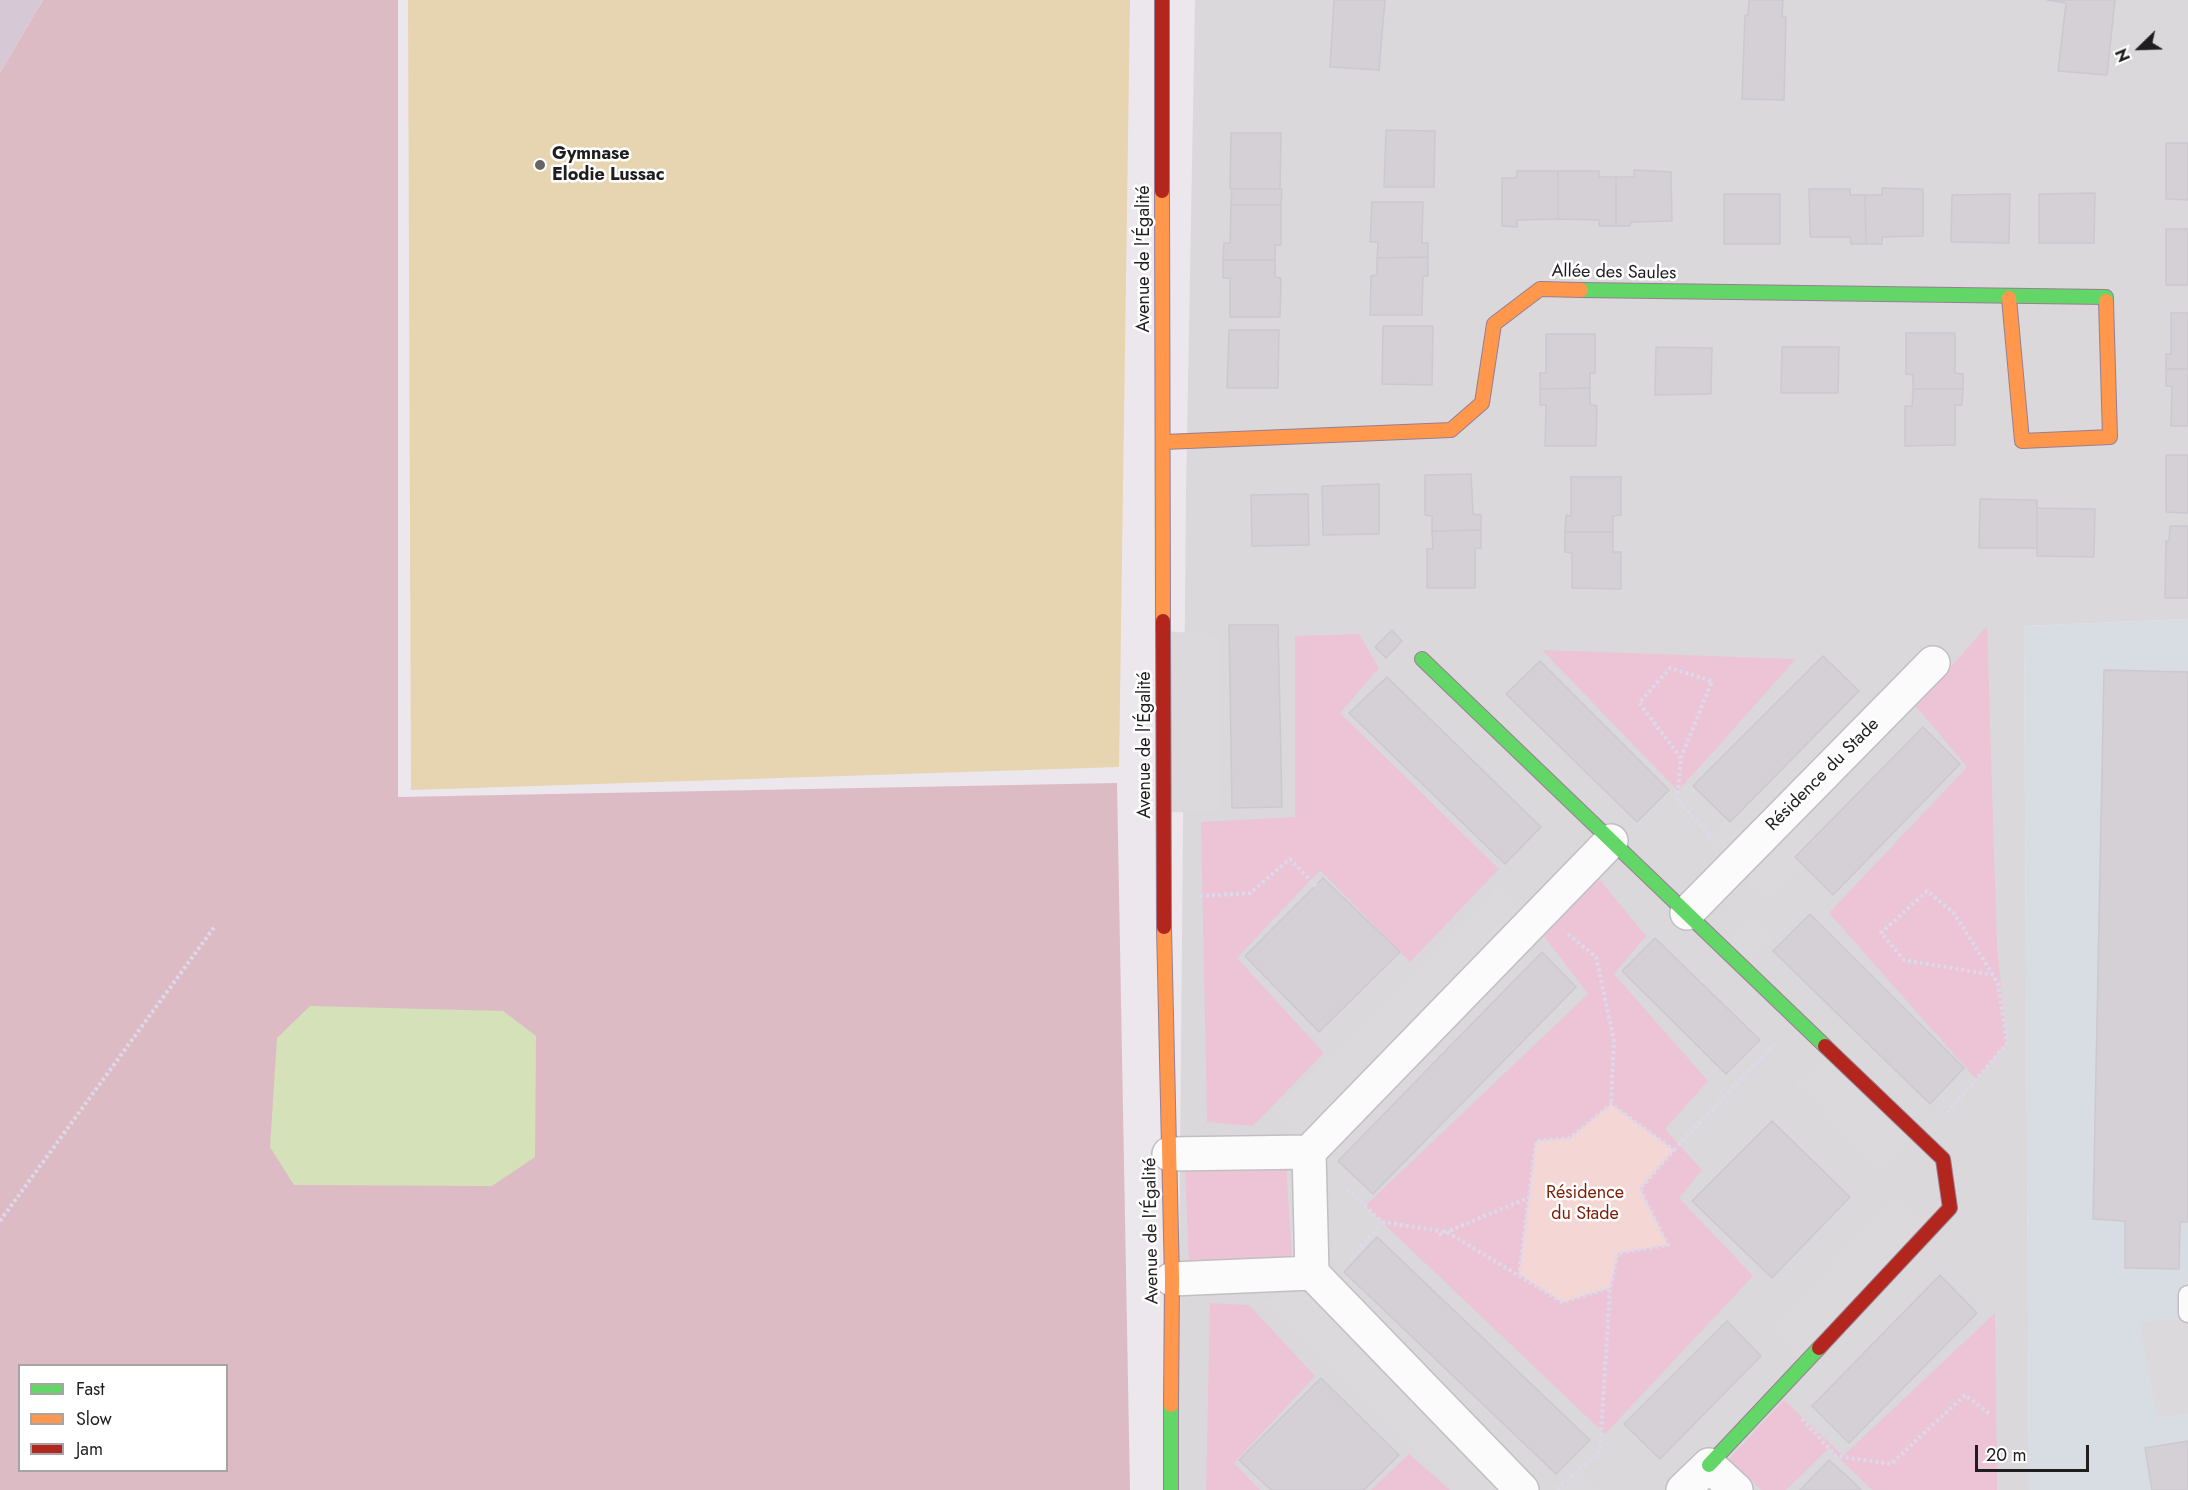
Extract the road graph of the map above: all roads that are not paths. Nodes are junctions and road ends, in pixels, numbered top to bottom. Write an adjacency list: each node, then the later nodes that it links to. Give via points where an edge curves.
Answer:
1 (1162, 0): 3 (street, Avenue de l'Égalité)
2 (2009, 298): 2 (street, Allée des Saules, via 2106,297 2110,437 2022,441); 3 (street, Allée des Saules, via 1540,290 1494,324 1482,403 1451,429)
3 (1164, 442): 9 (street, Avenue de l'Égalité, via 1164,897)
4 (1422, 659): 6 (street)
5 (1933, 663): 7 (street, Résidence du Stade)
6 (1611, 841): 7 (street); 8 (street)
7 (1687, 913): 14 (street, via 1943,1159 1950,1208)
8 (1309, 1152): 9 (street); 10 (street)
9 (1170, 1154): 11 (street, Avenue de l'Égalité)
10 (1312, 1273): 11 (street); 16 (street)
11 (1172, 1279): 15 (street, Avenue de l'Égalité)
12 (2188, 1295): 13 (lane)
13 (2188, 1313)
14 (1709, 1465): 17 (street); 18 (street)
15 (1171, 1490)
16 (1522, 1490)
17 (1683, 1490)
18 (1736, 1490)

